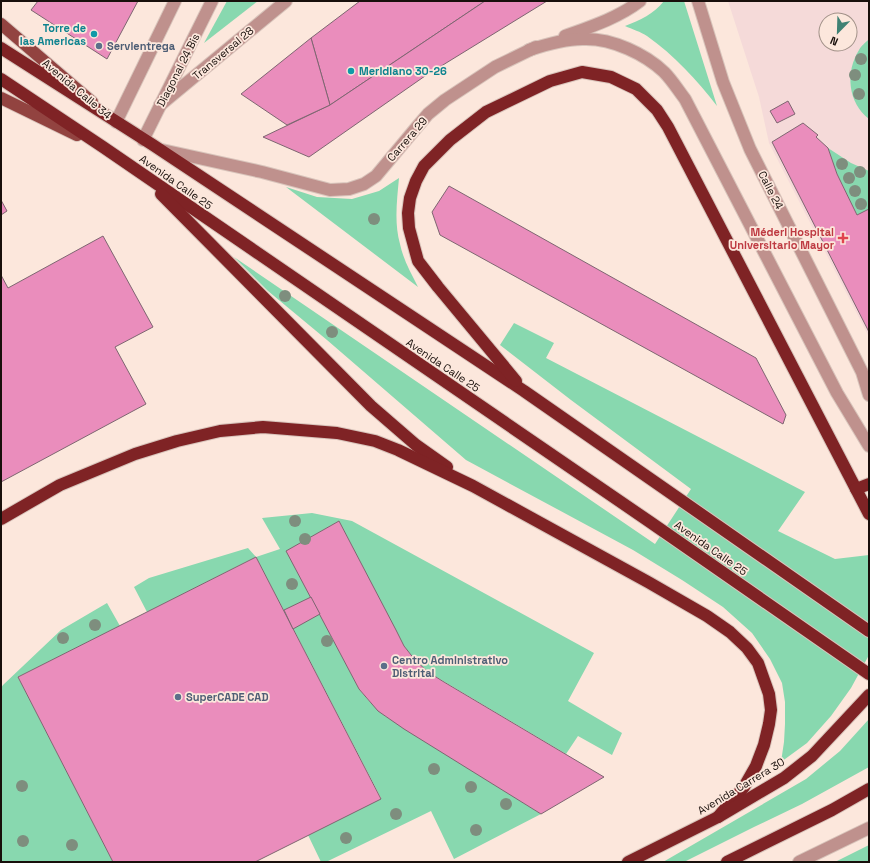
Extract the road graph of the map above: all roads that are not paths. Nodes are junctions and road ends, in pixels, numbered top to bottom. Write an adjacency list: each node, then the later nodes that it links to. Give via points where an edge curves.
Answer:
1 (212, 1): 11 (street, Diagonal 24 Bis)
2 (286, 1): 11 (street, Transversal 28)
3 (640, 1): 8 (street, Carrera 29, via 602,22)
4 (698, 1): 18 (street, Calle 24, via 723,82 750,149 862,372)
5 (172, 3): 12 (street)
6 (1, 24): 12 (main road, Avenida Calle 34)
7 (1, 48): 12 (highway, Avenida Calle 25)
8 (529, 50): 15 (street, Carrera 29, via 495,67 445,100 428,114 376,176 364,184 349,189 330,190); 19 (street, via 575,39 600,41 636,52 665,73 685,99 837,393)
9 (1, 79): 14 (highway, Avenida Calle 25)
10 (1, 98): 14 (main road)
11 (160, 105): 13 (street, Diagonal 24 Bis)
12 (116, 122): 13 (highway, Avenida Calle 25)
13 (143, 140): 15 (highway, Avenida Calle 25)
14 (103, 147): 16 (highway, Avenida Calle 25)
15 (158, 149): 17 (highway, Avenida Calle 25)
16 (142, 175): 21 (highway, via 371,406 416,445); 26 (highway, Avenida Calle 25)
17 (524, 391): 22 (highway, via 418,261 409,228 410,198 424,166 450,140 486,112 567,75 582,72 611,78 636,89 657,110 668,127); 25 (highway, Avenida Calle 25)
18 (869, 395)
19 (869, 446)
20 (869, 484): 22 (highway)
21 (473, 486): 24 (highway, via 375,441 337,433 263,427 220,431 134,454 60,485); 30 (highway, via 707,616 747,648 758,664 769,694 769,724 756,766 744,787)
22 (856, 489): 23 (highway)
23 (869, 514)
24 (1, 519)
25 (869, 631)
26 (869, 674)
27 (869, 688): 28 (highway, Avenida Carrera 30)
28 (866, 698): 30 (highway, Avenida Carrera 30, via 812,756 784,778)
29 (869, 789): 33 (highway)
30 (718, 817): 32 (highway, Avenida Carrera 30)
31 (869, 828): 34 (street)
32 (628, 862)
33 (727, 862)
34 (799, 862)

